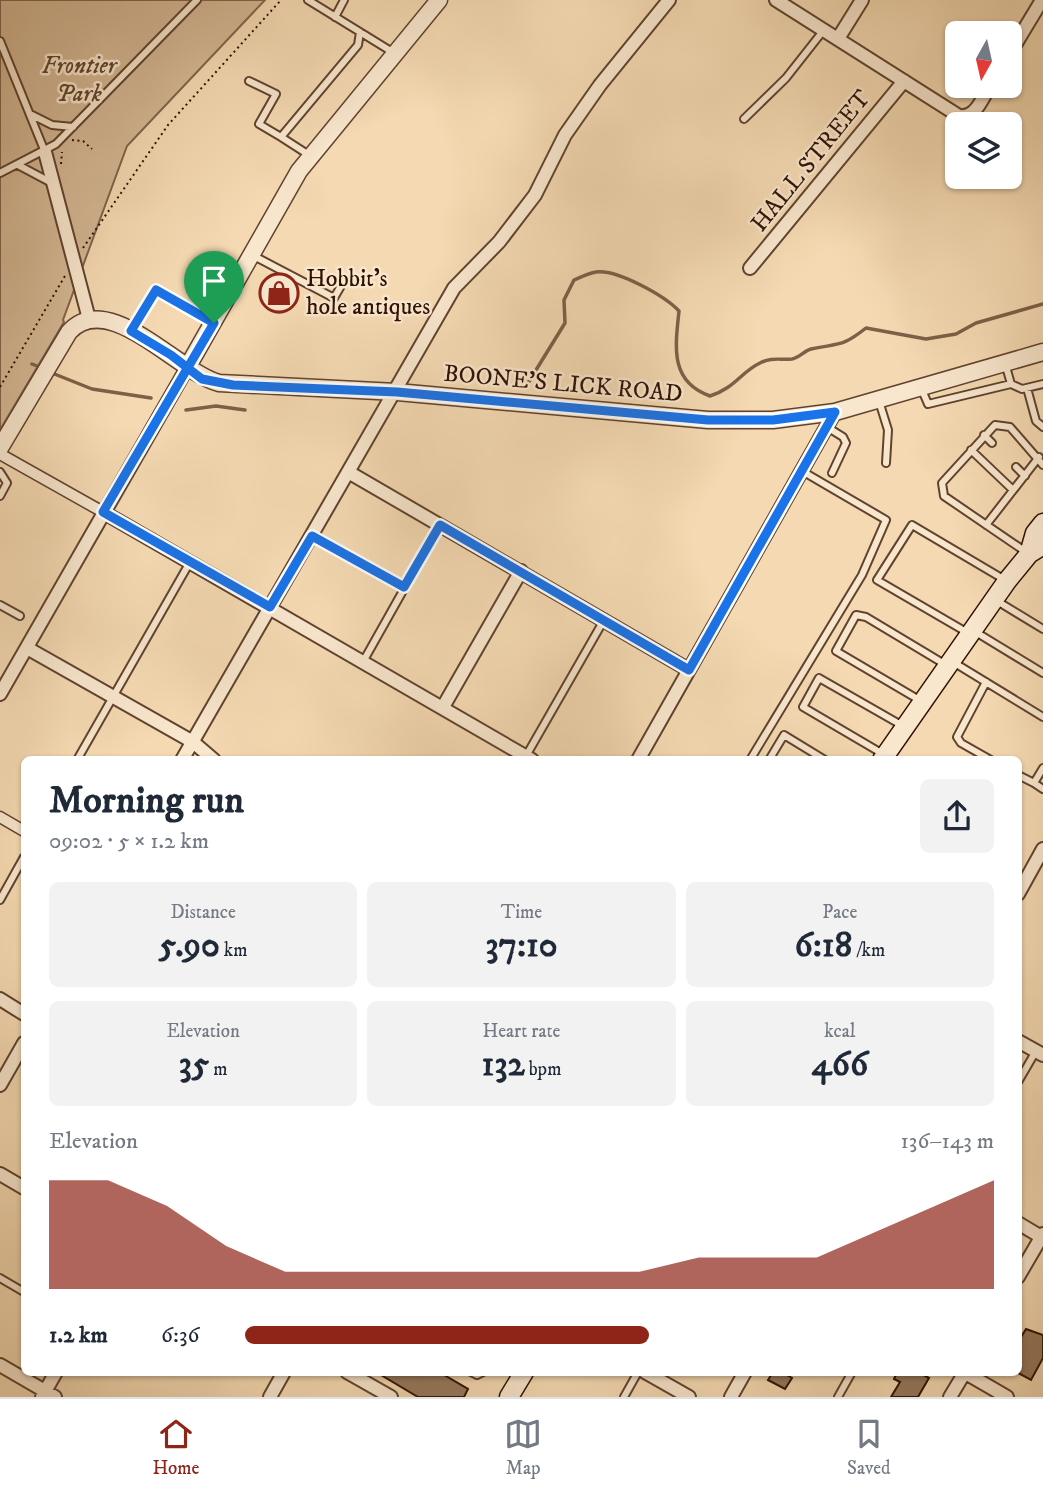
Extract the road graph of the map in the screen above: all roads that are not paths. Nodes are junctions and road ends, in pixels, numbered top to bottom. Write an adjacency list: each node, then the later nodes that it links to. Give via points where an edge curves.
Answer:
1 (197, 0): 22 (lane)
2 (307, 0): 9 (lane)
3 (344, 0): 9 (lane)
4 (439, 0): 16 (street)
5 (669, 0): 42 (street, via 565,135 535,195 499,242 454,288)
6 (776, 0): 11 (street)
7 (862, 0): 13 (street)
8 (1042, 0): 10 (street)
9 (335, 17): 12 (lane)
10 (1037, 19): 14 (street)
11 (824, 30): 13 (street); 21 (lane, via 786,78)
12 (360, 32): 16 (lane); 23 (lane, via 358,45)
13 (839, 37): 18 (street)
14 (1022, 38)
15 (0, 41): 20 (lane)
16 (396, 54): 25 (street)
17 (249, 81): 23 (lane, via 276,94 259,124)
18 (904, 81): 19 (street, via 959,116 973,114); 30 (street, HALL STREET)
19 (983, 98)
20 (31, 115): 22 (lane, via 52,125); 24 (lane)
21 (744, 119)
22 (73, 127): 24 (lane)
23 (281, 137): 25 (lane)
24 (46, 152): 26 (lane); 28 (street)
25 (310, 156): 29 (street)
26 (18, 165): 27 (lane); 28 (lane)
27 (0, 173)
28 (57, 188): 32 (street)
29 (252, 255): 31 (lane, via 334,298); 33 (street)
30 (750, 268)
31 (345, 279)
32 (89, 319): 34 (street, BOONE'S LICK ROAD, via 114,321); 49 (street, via 75,326 61,344)
33 (214, 323): 34 (lane, via 156,290); 37 (street)
34 (131, 331): 37 (street, BOONE'S LICK ROAD)
35 (1043, 352): 36 (street, BOONE'S LICK ROAD)
36 (1004, 362): 38 (lane); 40 (street, BOONE'S LICK ROAD)
37 (187, 368): 42 (street, BOONE'S LICK ROAD, via 202,379 233,385); 63 (street)
38 (1011, 384): 40 (lane, via 928,404); 41 (lane)
39 (1043, 384): 41 (lane)
40 (921, 387): 43 (street, BOONE'S LICK ROAD)
41 (1027, 388): 46 (lane, via 1036,421)
42 (397, 392): 44 (street, BOONE'S LICK ROAD, via 708,420 773,420); 58 (street)
43 (879, 399): 44 (street, BOONE'S LICK ROAD); 53 (lane, via 888,430)
44 (835, 412): 45 (street)
45 (827, 427): 56 (street); 59 (lane, via 846,443)
46 (1043, 427)
47 (984, 435): 48 (lane); 50 (lane); 52 (lane, via 995,425 1010,427)
48 (992, 443)
49 (0, 447)
50 (971, 450): 61 (lane); 66 (lane, via 944,478 942,491)
51 (0, 454): 63 (street)
52 (1039, 457): 54 (lane); 60 (lane)
53 (886, 463)
54 (1043, 465)
55 (1016, 467): 60 (lane)
56 (802, 471): 71 (lane, via 886,520); 85 (street)
57 (0, 472): 62 (lane, via 8,483)
58 (350, 473): 65 (street); 67 (street)
59 (832, 473)
60 (1025, 476): 61 (lane)
61 (1013, 490): 66 (lane)
62 (0, 496)
63 (103, 512): 69 (street); 82 (street)
64 (1043, 523): 68 (main road, via 1035,533)
65 (440, 525): 70 (street); 74 (lane)
66 (986, 525): 68 (lane)
67 (312, 536): 74 (lane); 77 (street)
68 (1036, 549): 73 (main road)
69 (190, 562): 77 (street); 89 (lane)
70 (521, 571): 79 (street); 91 (street)
71 (863, 573): 72 (lane); 101 (lane)
72 (877, 580): 73 (lane, via 912,525); 81 (lane)
73 (1007, 581): 75 (main road)
74 (404, 587): 83 (lane)
75 (994, 599): 80 (lane); 81 (main road)
76 (0, 605): 78 (lane)
77 (270, 607): 83 (street); 94 (street)
78 (20, 616)
79 (604, 620): 85 (street); 99 (lane)
80 (1043, 629)
81 (971, 632): 84 (main road); 86 (lane)
82 (27, 648): 88 (street); 89 (street)
83 (364, 660): 91 (street)
84 (949, 663): 87 (lane); 90 (main road); 90 (lane, via 856,615 836,651)
85 (689, 670): 100 (street)
86 (1043, 673)
87 (986, 682): 92 (lane); 106 (lane, via 957,734 959,742)
88 (0, 694)
89 (111, 695): 94 (street); 95 (lane)
90 (922, 701): 93 (main road)
91 (443, 707): 98 (street)
92 (1043, 717)
93 (905, 727): 104 (lane, via 819,678 803,707); 105 (main road)
94 (193, 742): 96 (street); 97 (street)
95 (79, 756)
96 (184, 756)
97 (209, 756)
98 (526, 756)
99 (530, 756)
100 (640, 756)
101 (752, 756)
102 (771, 756): 103 (lane, via 784,735)
103 (820, 756)
104 (882, 756)
105 (885, 756)
106 (983, 756)
107 (1043, 768): 109 (lane)
108 (1022, 777): 109 (lane)
109 (1034, 783): 110 (lane)
110 (1043, 789)
111 (0, 817): 112 (street)
112 (21, 829)
113 (1043, 849): 115 (street)
114 (21, 863): 116 (lane)
115 (1022, 887)
116 (0, 900)
117 (0, 999): 118 (street)
118 (21, 1012)
119 (1022, 1043): 121 (street)
120 (21, 1049): 123 (street)
121 (1040, 1053): 122 (lane)
122 (1022, 1077)
123 (0, 1085)
124 (0, 1174): 125 (street)
125 (21, 1186)
126 (1022, 1225): 127 (street)
127 (1042, 1236): 128 (street)
128 (1022, 1270)
129 (0, 1278): 130 (lane)
130 (21, 1290)
131 (0, 1366): 142 (street)
132 (54, 1376): 142 (street)
133 (282, 1376): 143 (street)
134 (354, 1376): 144 (street)
135 (522, 1376): 145 (main road)
136 (637, 1376): 146 (lane)
137 (652, 1376): 147 (street)
138 (743, 1376): 148 (street)
139 (850, 1376): 149 (lane)
140 (962, 1376): 150 (street)
141 (971, 1376): 151 (street)
142 (47, 1395)
143 (270, 1397)
144 (391, 1397)
145 (509, 1397)
146 (624, 1397)
147 (689, 1397)
148 (731, 1397)
149 (838, 1397)
150 (950, 1397)
151 (1007, 1397)

